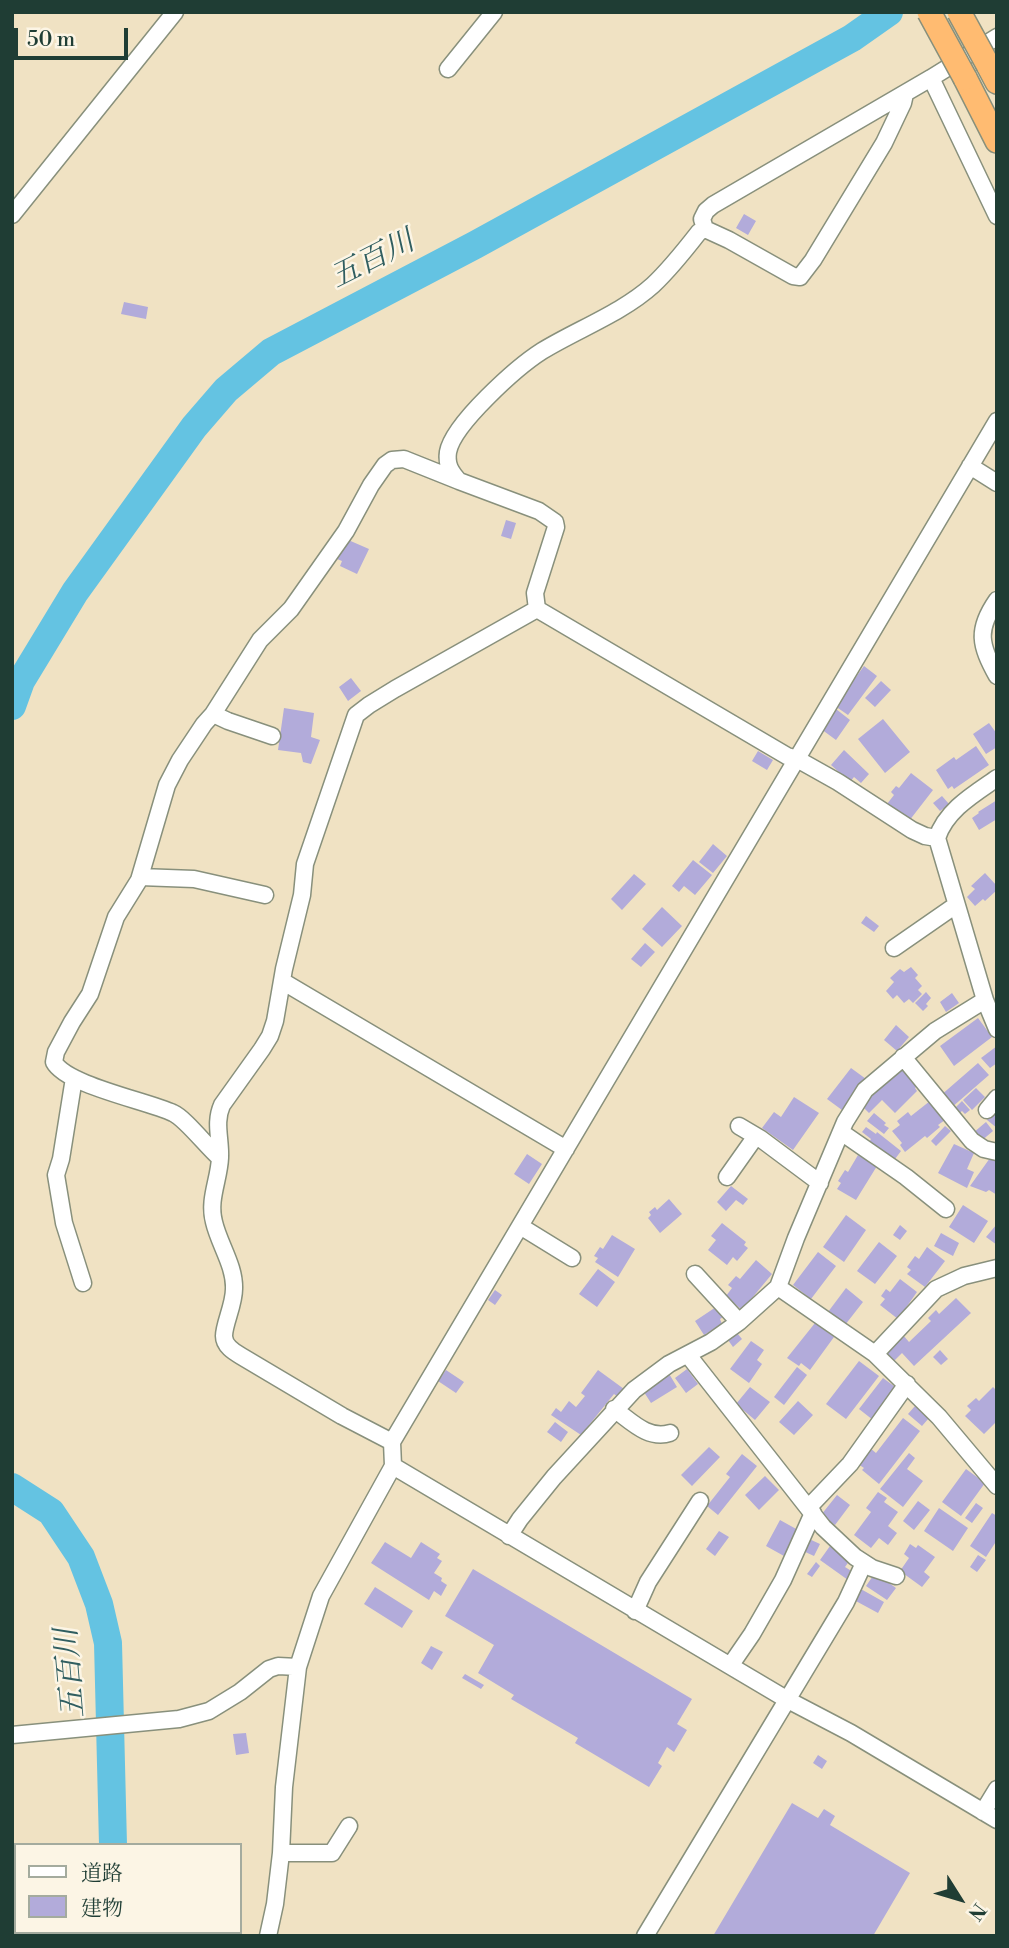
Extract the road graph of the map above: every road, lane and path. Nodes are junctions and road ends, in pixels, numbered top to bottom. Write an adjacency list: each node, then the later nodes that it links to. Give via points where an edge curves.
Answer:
1 (175, 12): 11 (street)
2 (495, 12): 6 (street)
3 (929, 12): 10 (highway, bridge)
4 (959, 12): 7 (highway, bridge)
5 (997, 37): 8 (street)
6 (448, 69)
7 (992, 74)
8 (931, 78): 9 (street); 12 (street)
9 (905, 93): 13 (street, via 713,205 702,219); 13 (street, via 884,143 800,277)
10 (997, 141)
11 (12, 215)
12 (997, 216)
13 (705, 229): 16 (street, via 653,285 542,352 492,393 451,443 449,467)
14 (997, 421): 15 (street)
15 (970, 466): 17 (street); 23 (street)
16 (459, 481): 19 (street, via 539,511 555,522 536,593); 21 (street, via 404,459 385,465 346,531 291,609 260,640)
17 (997, 483)
18 (997, 600): 20 (street, via 982,631)
19 (537, 609): 23 (street); 30 (street, via 356,715 305,864)
20 (996, 671)
21 (213, 714): 22 (street); 26 (street, via 167,785)
22 (272, 736)
23 (797, 758): 25 (street, via 912,830); 38 (street)
24 (997, 778): 25 (street, via 953,811)
25 (937, 838): 28 (street)
26 (140, 877): 27 (street, via 194,879); 34 (street, via 116,917 90,994 56,1052 57,1069)
27 (265, 895)
28 (956, 905): 29 (street); 31 (street)
29 (894, 948)
30 (282, 981): 38 (street); 40 (street, via 270,1036 219,1112)
31 (985, 1000): 32 (street); 33 (street)
32 (997, 1029)
33 (903, 1057): 36 (street, via 865,1090); 39 (street, via 972,1142)
34 (74, 1079): 40 (street, via 176,1114); 48 (street, via 56,1175 64,1223)
35 (739, 1126): 37 (street)
36 (841, 1132): 42 (street); 43 (street)
37 (756, 1136): 41 (street); 42 (street)
38 (566, 1149): 44 (street)
39 (997, 1152)
40 (220, 1158): 56 (street, via 213,1218 234,1288 226,1342 241,1356)
41 (727, 1177)
42 (820, 1182): 49 (street)
43 (946, 1209)
44 (520, 1226): 45 (street); 56 (street)
45 (572, 1258)
46 (997, 1268): 51 (street, via 936,1289)
47 (695, 1274): 50 (street)
48 (83, 1283)
49 (778, 1287): 50 (street); 51 (street)
50 (739, 1322): 52 (street)
51 (874, 1354): 53 (street)
52 (688, 1355): 54 (street, via 646,1379); 60 (street)
53 (907, 1384): 58 (street); 60 (street, via 856,1457)
54 (614, 1409): 55 (street, via 648,1433); 61 (street)
55 (670, 1433)
56 (392, 1441): 57 (street)
57 (393, 1466): 61 (street); 66 (street, via 321,1596)
58 (997, 1486)
59 (700, 1501): 64 (street, via 648,1582)
60 (810, 1510): 62 (street); 65 (street, via 783,1580)
61 (509, 1536): 64 (street)
62 (864, 1563): 63 (street); 67 (street, via 846,1602)
63 (895, 1576)
64 (635, 1611): 65 (street)
65 (730, 1666): 67 (street)
66 (298, 1667): 68 (street, via 269,1669 209,1711 179,1720); 72 (street)
67 (786, 1699): 70 (street); 74 (street)
68 (12, 1735)
69 (997, 1789): 70 (street)
70 (990, 1816)
71 (349, 1826): 72 (street, via 332,1853)
72 (281, 1853): 73 (street)
73 (268, 1936)
74 (645, 1936)

